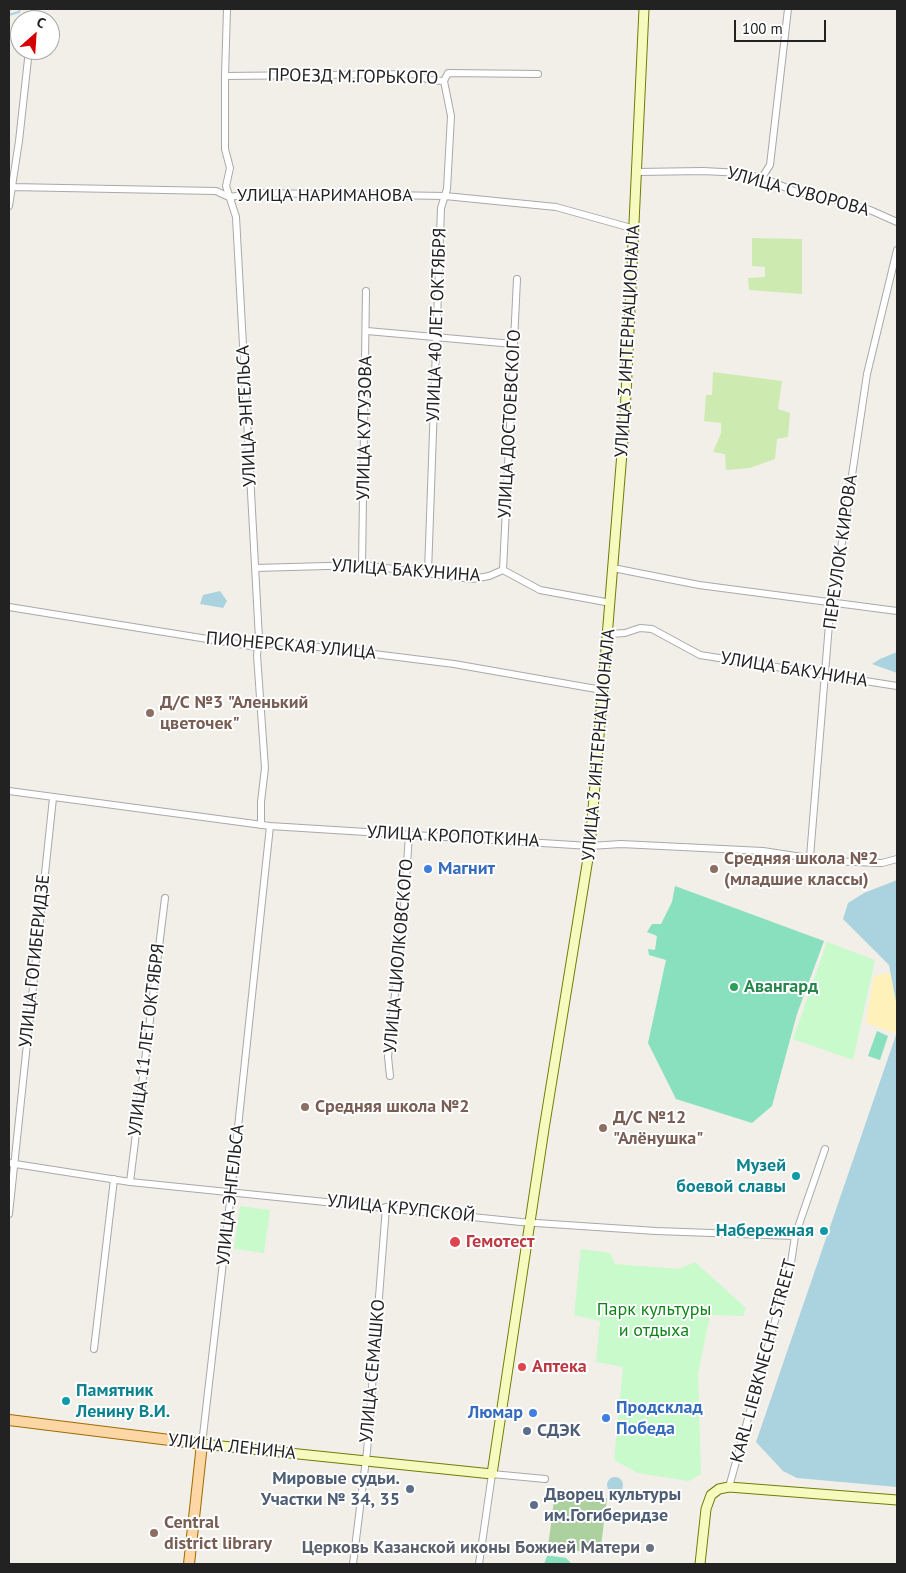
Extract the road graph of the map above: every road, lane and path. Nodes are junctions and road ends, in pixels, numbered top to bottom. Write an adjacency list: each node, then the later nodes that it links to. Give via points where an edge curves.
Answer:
1 (228, 9): 6 (street, УЛИЦА ЭНГЕЛЬСА)
2 (644, 9): 8 (street, УЛИЦА 3 ИНТЕРНАЦИОНАЛА)
3 (788, 9): 9 (street, via 770,165)
4 (28, 60): 10 (street)
5 (538, 74): 7 (street, ПРОЕЗД М.ГОРЬКОГО, via 448,74)
6 (225, 76): 7 (street, ПРОЕЗД М.ГОРЬКОГО, via 416,74 429,80); 12 (street, УЛИЦА ЭНГЕЛЬСА, via 226,148 230,168 226,186)
7 (444, 81): 11 (street, УЛИЦА 40 ЛЕТ ОКТЯБРЯ, via 451,116)
8 (638, 172): 9 (street, УЛИЦА СУВОРОВА, via 724,171); 15 (street, УЛИЦА 3 ИНТЕРНАЦИОНАЛА)
9 (761, 178): 14 (street, УЛИЦА СУВОРОВА, via 794,191 870,210)
10 (12, 187): 12 (street, УЛИЦА НАРИМАНОВА, via 216,190); 13 (street)
11 (446, 196): 12 (street, УЛИЦА НАРИМАНОВА, via 259,193); 15 (street, УЛИЦА НАРИМАНОВА, via 556,207); 20 (street, УЛИЦА 40 ЛЕТ ОКТЯБРЯ, via 441,208)
12 (229, 197): 23 (street, УЛИЦА ЭНГЕЛЬСА, via 236,217)
13 (9, 206)
14 (897, 222)
15 (635, 229): 24 (street, УЛИЦА 3 ИНТЕРНАЦИОНАЛА, via 626,416)
16 (897, 250): 28 (street, ПЕРЕУЛОК КИРОВА, via 867,374)
17 (517, 279): 21 (street, УЛИЦА ДОСТОЕВСКОГО)
18 (366, 291): 19 (street, УЛИЦА КУТУЗОВА)
19 (368, 331): 20 (street); 22 (street, УЛИЦА КУТУЗОВА)
20 (438, 336): 21 (street); 26 (street, УЛИЦА 40 ЛЕТ ОКТЯБРЯ)
21 (513, 344): 25 (street, УЛИЦА ДОСТОЕВСКОГО)
22 (362, 565): 23 (street, УЛИЦА БАКУНИНА); 26 (street, УЛИЦА БАКУНИНА)
23 (255, 568): 32 (street, УЛИЦА ЭНГЕЛЬСА)
24 (613, 568): 27 (street, УЛИЦА 3 ИНТЕРНАЦИОНАЛА); 28 (street, via 698,585)
25 (503, 570): 26 (street, УЛИЦА БАКУНИНА, via 472,579); 27 (street, УЛИЦА БАКУНИНА, via 540,590)
26 (428, 572)
27 (611, 603): 31 (street, УЛИЦА 3 ИНТЕРНАЦИОНАЛА)
28 (833, 604): 30 (street); 33 (street, ПЕРЕУЛОК КИРОВА)
29 (9, 607): 32 (street, ПИОНЕРСКАЯ УЛИЦА)
30 (897, 611)
31 (609, 634): 33 (street, УЛИЦА БАКУНИНА, via 652,629 700,655); 35 (street, УЛИЦА 3 ИНТЕРНАЦИОНАЛА)
32 (257, 647): 35 (street, ПИОНЕРСКАЯ УЛИЦА, via 278,642 425,660); 38 (street, УЛИЦА ЭНГЕЛЬСА, via 265,768)
33 (826, 676): 34 (street, УЛИЦА БАКУНИНА); 42 (street, ПЕРЕУЛОК КИРОВА)
34 (897, 686)
35 (602, 690): 41 (street, УЛИЦА 3 ИНТЕРНАЦИОНАЛА)
36 (9, 791): 37 (street, УЛИЦА КРОПОТКИНА)
37 (53, 798): 38 (street, УЛИЦА КРОПОТКИНА); 47 (street, УЛИЦА ГОГИБЕРИДЗЕ)
38 (261, 825): 39 (street, УЛИЦА КРОПОТКИНА)
39 (270, 826): 40 (street, УЛИЦА КРОПОТКИНА); 50 (street, УЛИЦА ЭНГЕЛЬСА)
40 (409, 835): 41 (street, УЛИЦА КРОПОТКИНА); 45 (street, УЛИЦА ЦИОЛКОВСКОГО, via 388,1057)
41 (590, 846): 42 (street, УЛИЦА КРОПОТКИНА, via 621,844); 53 (street, УЛИЦА 3 ИНТЕРНАЦИОНАЛА)
42 (810, 857): 43 (street, УЛИЦА КРОПОТКИНА, via 882,863)
43 (897, 859)
44 (165, 898): 49 (street, УЛИЦА 11 ЛЕТ ОКТЯБРЯ)
45 (390, 1076)
46 (824, 1149): 54 (street, KARL LIEBKNECHT STREET)
47 (11, 1163): 48 (street, УЛИЦА КРУПСКОЙ); 52 (street, УЛИЦА ГОГИБЕРИДЗЕ)
48 (114, 1179): 49 (street, УЛИЦА КРУПСКОЙ); 55 (street)
49 (130, 1182): 50 (street, УЛИЦА КРУПСКОЙ)
50 (232, 1193): 51 (street, УЛИЦА КРУПСКОЙ); 57 (street, УЛИЦА ЭНГЕЛЬСА)
51 (386, 1207): 53 (street, УЛИЦА КРУПСКОЙ); 58 (street, УЛИЦА СЕМАШКО)
52 (9, 1214)
53 (531, 1223): 54 (street, УЛИЦА КРУПСКОЙ); 59 (street, УЛИЦА 3 ИНТЕРНАЦИОНАЛА)
54 (795, 1236): 61 (street, KARL LIEBKNECHT STREET, via 791,1263)
55 (94, 1349)
56 (9, 1420): 57 (main road, УЛИЦА ЛЕНИНА)
57 (202, 1444): 58 (street, УЛИЦА ЛЕНИНА); 63 (main road, УЛИЦА ЭНГЕЛЬСА)
58 (366, 1462): 59 (street, УЛИЦА ЛЕНИНА); 64 (street, УЛИЦА СЕМАШКО)
59 (492, 1474): 60 (street, УЛИЦА ЛЕНИНА); 65 (street)
60 (545, 1479)
61 (729, 1486): 62 (street); 66 (street, KARL LIEBKNECHT STREET, via 711,1495 706,1509)
62 (897, 1500)
63 (190, 1564)
64 (353, 1564)
65 (479, 1564)
66 (700, 1564)

